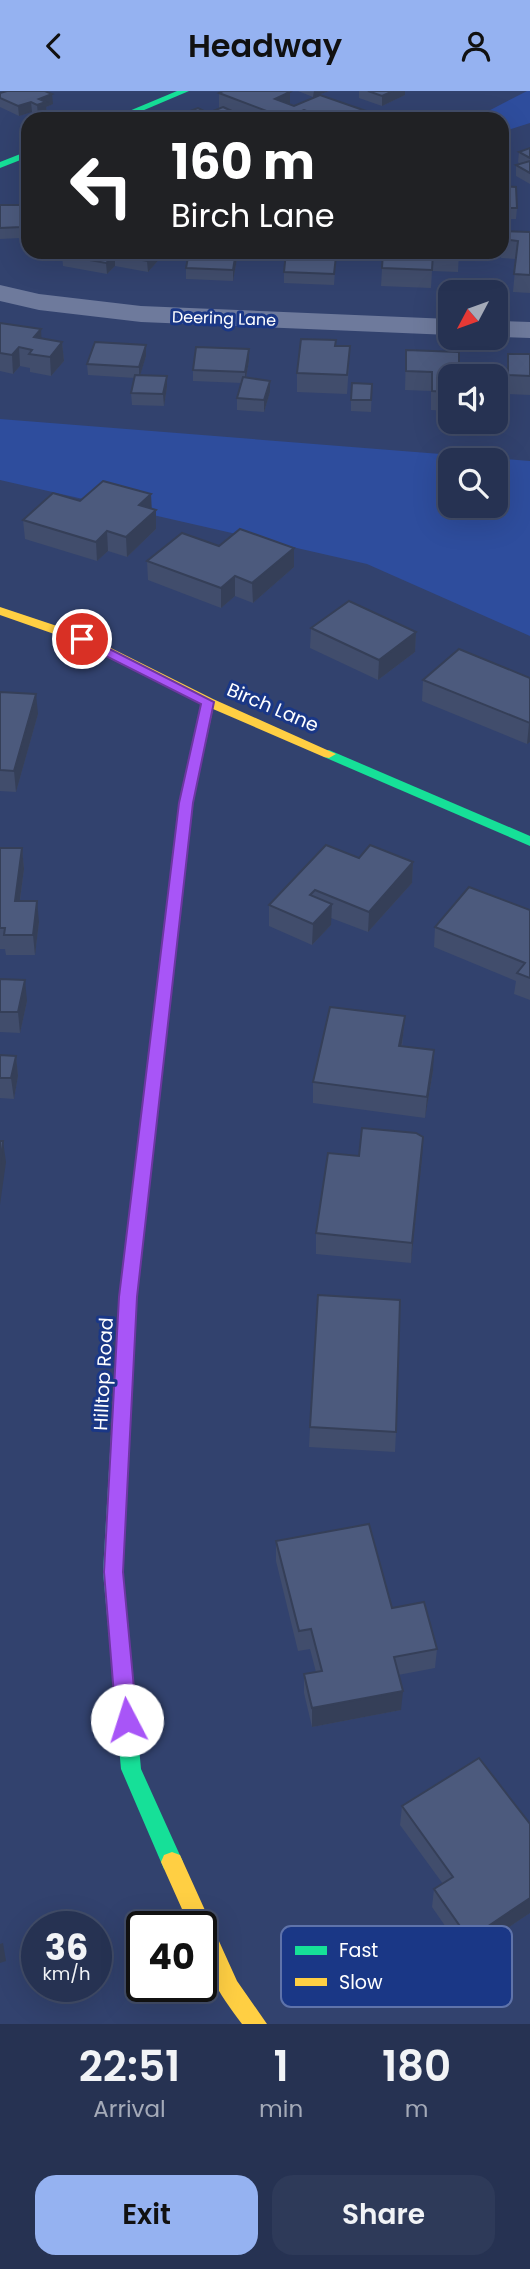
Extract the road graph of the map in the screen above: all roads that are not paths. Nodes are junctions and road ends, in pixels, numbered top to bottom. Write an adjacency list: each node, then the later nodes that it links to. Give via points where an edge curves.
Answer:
1 (185, 91): 2 (street)
2 (132, 112)
3 (21, 157): 4 (street)
4 (0, 165)
5 (0, 293): 6 (street, Deering Lane, via 141,314)
6 (438, 326)
7 (508, 329): 8 (street)
8 (530, 330)
9 (0, 611): 10 (street, Birch Lane, via 82,639)
10 (208, 702): 11 (street, Birch Lane); 12 (street, Hilltop Road, via 186,803 128,1297 113,1572 131,1769 229,1989)
11 (530, 841)
12 (256, 2024)

